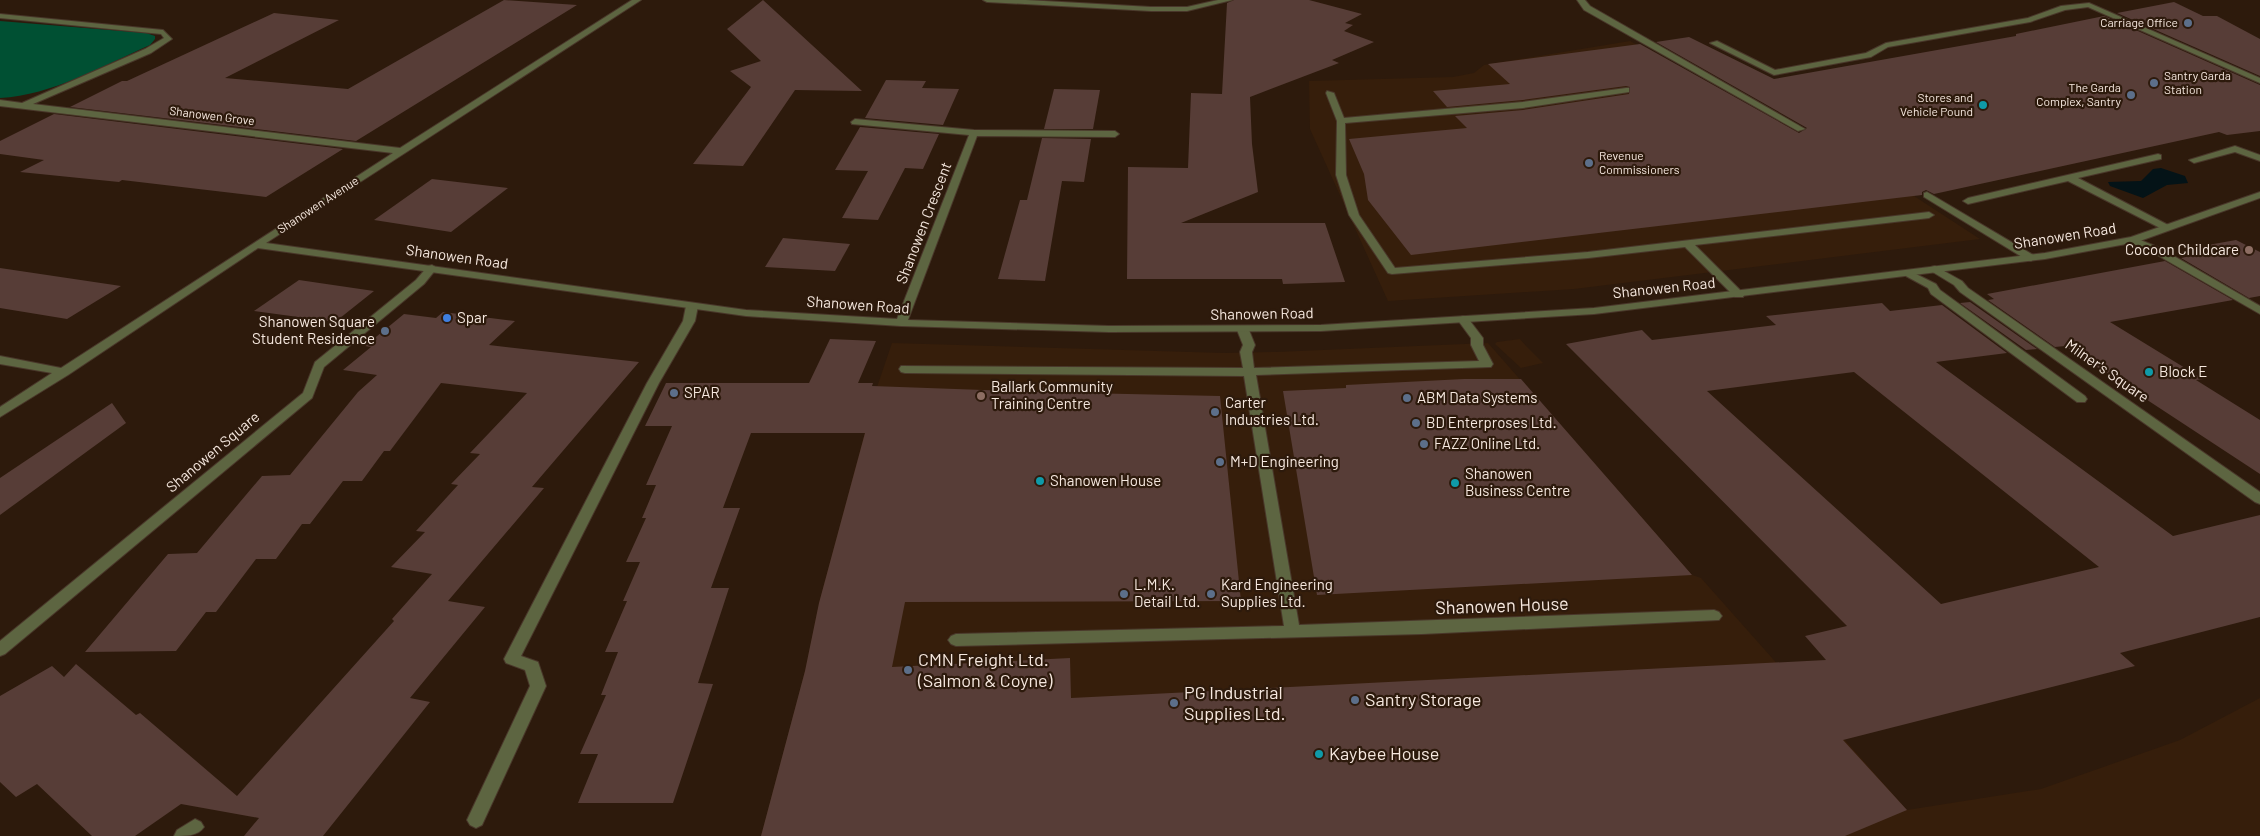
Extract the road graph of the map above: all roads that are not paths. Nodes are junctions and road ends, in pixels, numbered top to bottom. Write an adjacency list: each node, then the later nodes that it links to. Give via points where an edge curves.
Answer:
1 (637, 0): 17 (street, Shanowen Avenue)
2 (987, 0): 3 (street, via 1187,9)
3 (1228, 0)
4 (1581, 0): 14 (street, via 1587,8)
5 (0, 16): 11 (street, via 163,32 168,39 148,52)
6 (1714, 43): 7 (street, via 1774,73 1868,56 1886,45 2030,20 2064,8 2090,5)
7 (2260, 80)
8 (1626, 90): 12 (street, via 1523,105)
9 (1330, 93): 12 (street)
10 (0, 103): 11 (street, Shanowen Grove)
11 (21, 107): 17 (street, Shanowen Grove)
12 (1341, 121): 28 (street, via 1341,174 1354,215 1392,272)
13 (856, 122): 15 (street)
14 (1801, 129)
15 (974, 133): 16 (street); 38 (street, Shanowen Crescent)
16 (1115, 134)
17 (401, 151): 29 (street, Shanowen Avenue)
18 (2158, 157): 21 (street)
19 (2260, 158): 20 (street, via 2235,149)
20 (2194, 160)
21 (2070, 178): 24 (street); 26 (street)
22 (1928, 195): 30 (street)
23 (2260, 195): 26 (street, Shanowen Road)
24 (1968, 201)
25 (1929, 215): 28 (street)
26 (2166, 228): 27 (street, Shanowen Road)
27 (2132, 240): 30 (street, Shanowen Road); 36 (street, via 2156,250)
28 (1687, 243): 34 (street)
29 (256, 245): 31 (street, Shanowen Road); 42 (street, Shanowen Avenue)
30 (2031, 258): 32 (street, Shanowen Road)
31 (432, 268): 35 (street, Shanowen Road); 50 (street, Shanowen Square, via 420,282 319,365 308,395)
32 (1935, 269): 33 (street, Shanowen Road); 46 (street, Milner's Square)
33 (1908, 273): 34 (street, Shanowen Road); 44 (street, via 1932,286 1938,294)
34 (1739, 295): 37 (street, Shanowen Road, via 1594,311)
35 (692, 306): 38 (street, Shanowen Road, via 746,313); 51 (street, via 689,321 653,383 512,659 532,666 538,686)
36 (2260, 311)
37 (1463, 319): 39 (street, Shanowen Road); 43 (street, via 1478,338 1477,346 1487,364)
38 (901, 323): 39 (street, Shanowen Road)
39 (1243, 330): 43 (street, via 1249,345 1246,352)
40 (0, 360): 42 (street)
41 (905, 369): 43 (street)
42 (64, 372): 45 (street, Shanowen Avenue)
43 (1249, 372): 48 (street)
44 (2081, 399)
45 (0, 413)
46 (2260, 499)
47 (1714, 616): 48 (street, Shanowen House)
48 (1292, 631): 49 (street, Shanowen House)
49 (956, 640)
50 (0, 650)
51 (476, 820)

